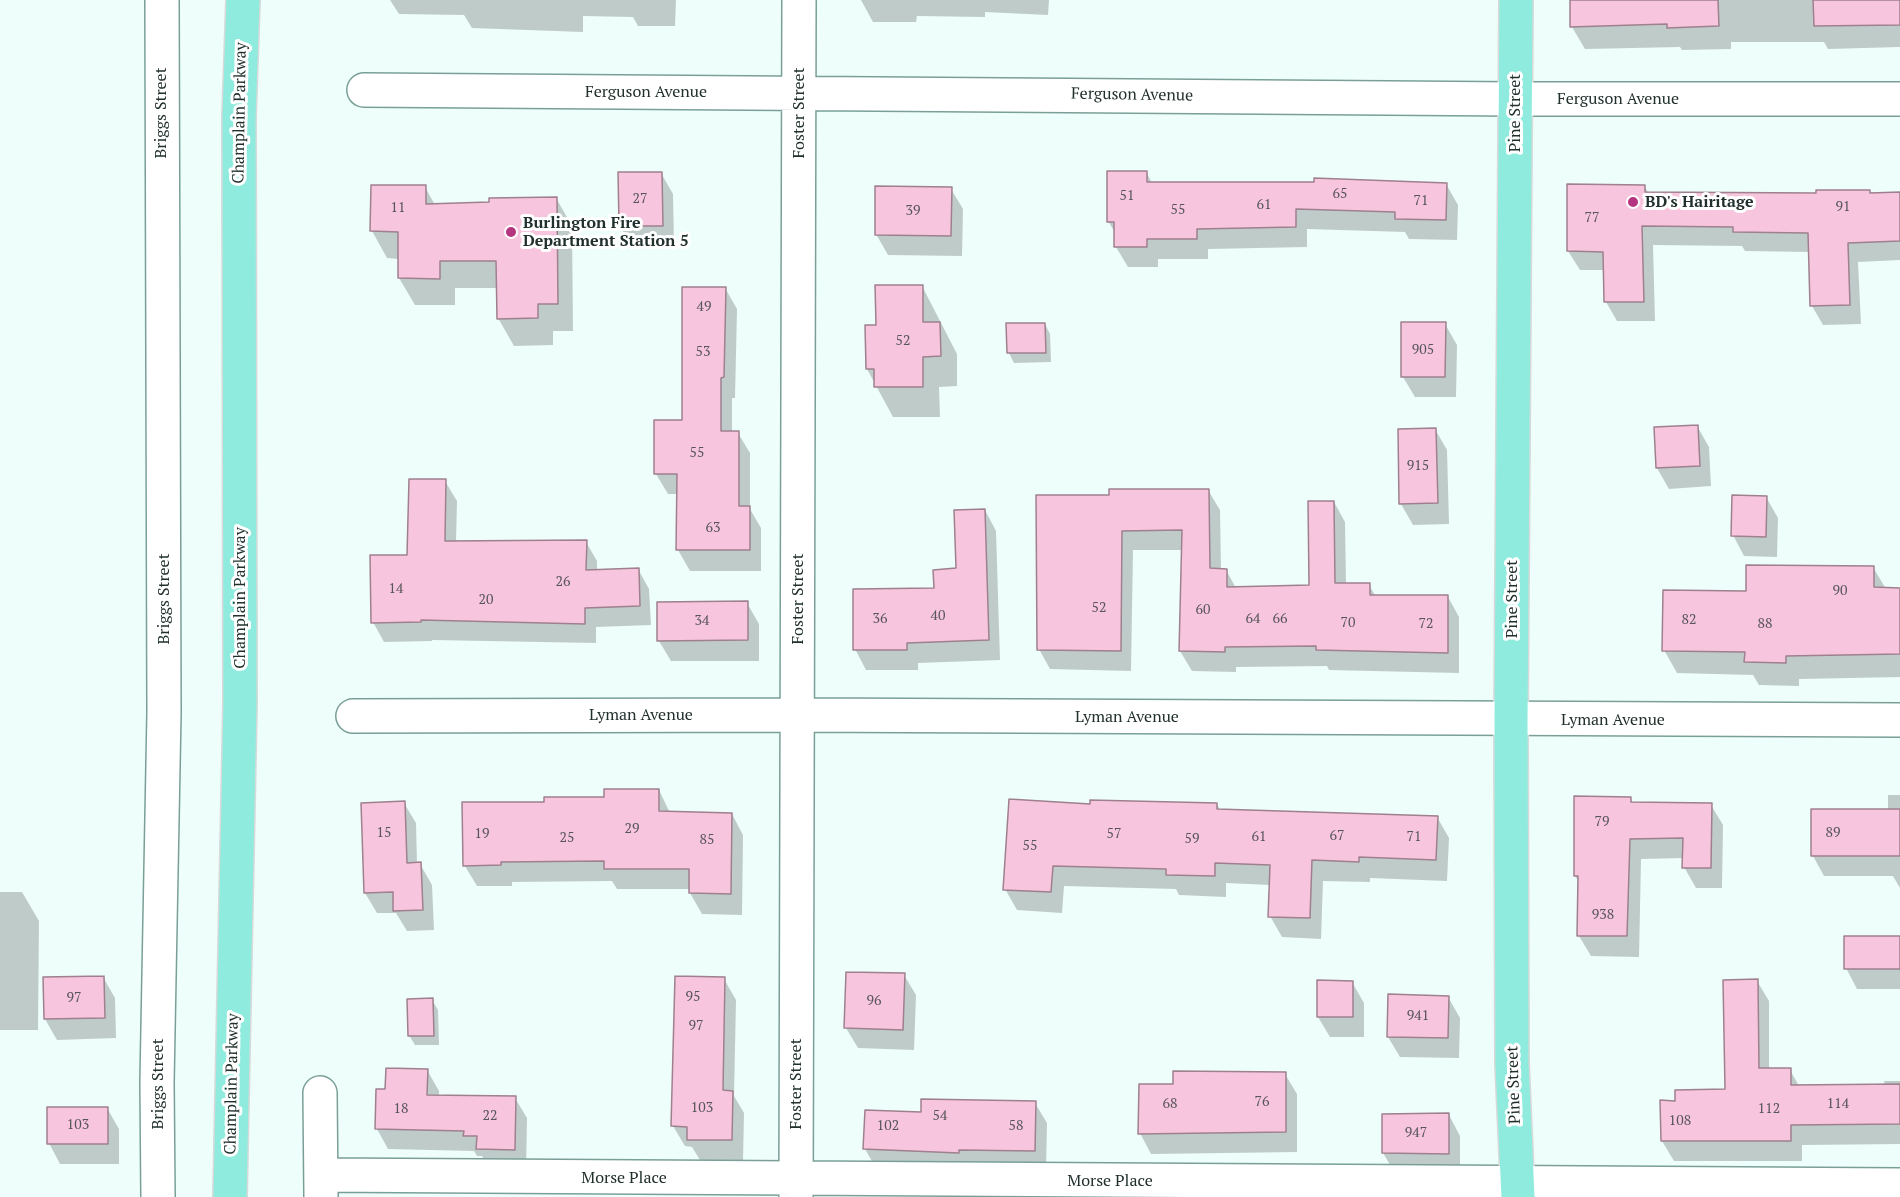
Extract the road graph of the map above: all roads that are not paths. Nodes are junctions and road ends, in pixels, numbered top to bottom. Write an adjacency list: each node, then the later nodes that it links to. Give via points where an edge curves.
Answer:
1 (162, 0): 18 (street, Briggs Street, via 164,712)
2 (243, 0): 19 (main road, Champlain Parkway, via 239,117 240,703)
3 (799, 0): 6 (street, Foster Street)
4 (1516, 0): 7 (main road, Pine Street)
5 (364, 90): 6 (street, Ferguson Avenue)
6 (799, 92): 7 (street, Ferguson Avenue); 9 (street, Foster Street)
7 (1515, 99): 8 (street, Ferguson Avenue); 11 (main road, Pine Street)
8 (1900, 99)
9 (798, 715): 10 (street, Lyman Avenue); 11 (street, Lyman Avenue); 16 (street, Foster Street)
10 (353, 716)
11 (1511, 719): 12 (street, Lyman Avenue); 17 (main road, Pine Street, via 1512,1064)
12 (1900, 720)
13 (320, 1093): 15 (street)
14 (1900, 1185): 17 (street, Morse Place)
15 (321, 1186): 16 (street, Morse Place)
16 (796, 1188): 17 (street, Morse Place)
17 (1517, 1190)
18 (158, 1197)
19 (230, 1197)

